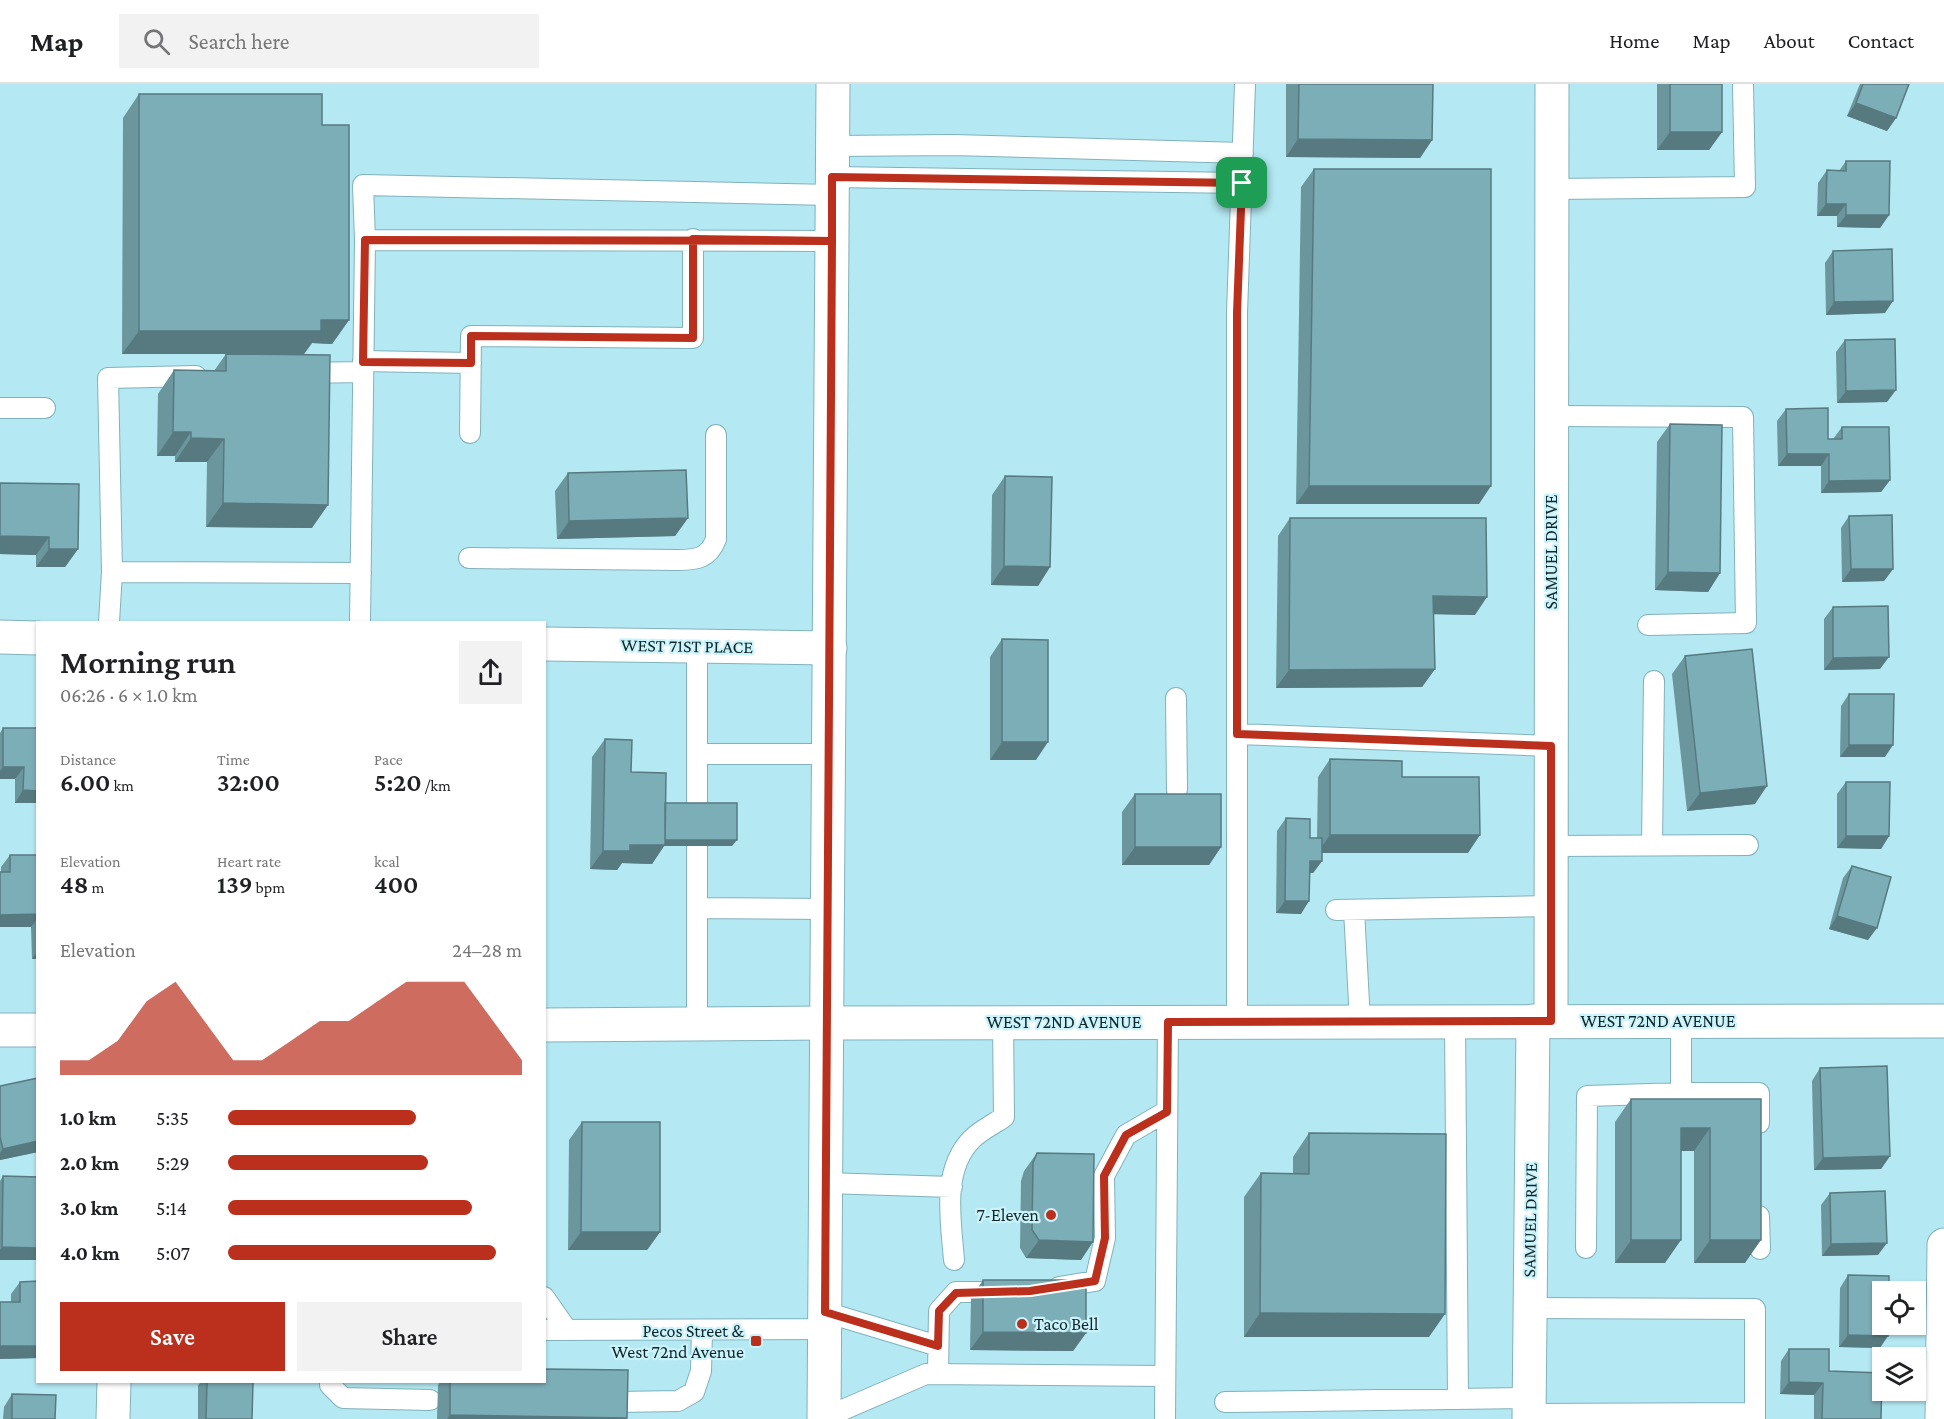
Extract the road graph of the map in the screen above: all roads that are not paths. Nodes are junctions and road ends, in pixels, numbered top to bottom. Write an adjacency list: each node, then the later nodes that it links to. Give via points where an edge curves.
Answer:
1 (833, 84): 6 (main road)
2 (1245, 84): 5 (lane)
3 (1552, 84): 8 (main road, SAMUEL DRIVE)
4 (1743, 84): 8 (lane, via 1745,187)
5 (1243, 153): 6 (lane, via 953,145); 7 (lane)
6 (832, 173): 7 (lane); 10 (lane, via 363,185); 11 (main road)
7 (1242, 183): 34 (lane, via 1237,313)
8 (1552, 189): 18 (main road, SAMUEL DRIVE)
9 (693, 239): 10 (lane); 11 (lane); 12 (lane, via 693,338 471,336)
10 (365, 240): 13 (lane)
11 (832, 241): 31 (main road)
12 (471, 363): 13 (lane); 19 (lane)
13 (363, 367): 14 (lane); 23 (lane)
14 (282, 374)
15 (213, 375): 22 (lane, via 108,378)
16 (0, 408): 17 (lane)
17 (45, 408)
18 (1552, 416): 26 (lane, via 1743,417 1746,623); 35 (main road, SAMUEL DRIVE)
19 (470, 433)
20 (716, 435): 21 (lane, via 716,539 705,556 678,560)
21 (469, 558)
22 (112, 572): 23 (lane); 24 (lane)
23 (361, 573): 25 (lane)
24 (109, 621)
25 (360, 621)
26 (1648, 625)
27 (0, 637): 28 (main road)
28 (36, 638)
29 (546, 644): 30 (main road, WEST 71ST PLACE)
30 (697, 645): 31 (main road, WEST 71ST PLACE); 36 (lane)
31 (830, 648): 37 (main road)
32 (1654, 681): 39 (lane)
33 (1176, 698): 38 (lane)
34 (1237, 734): 35 (lane); 51 (lane)
35 (1551, 746): 41 (main road, SAMUEL DRIVE)
36 (698, 754): 37 (lane); 43 (lane)
37 (829, 754): 44 (main road)
38 (1177, 790)
39 (1652, 845): 40 (lane); 41 (lane)
40 (1748, 845)
41 (1551, 846): 42 (main road, SAMUEL DRIVE)
42 (1551, 906): 46 (main road, SAMUEL DRIVE); 52 (lane, via 1345,910)
43 (696, 908): 44 (lane); 53 (lane)
44 (828, 909): 54 (main road)
45 (1455, 1021): 46 (main road, WEST 72ND AVENUE); 52 (main road, WEST 72ND AVENUE); 81 (lane)
46 (1542, 1021): 47 (main road, WEST 72ND AVENUE); 71 (main road, SAMUEL DRIVE)
47 (1681, 1021): 48 (main road, WEST 72ND AVENUE); 58 (lane)
48 (1944, 1021)
49 (1003, 1022): 50 (main road, WEST 72ND AVENUE); 54 (main road, WEST 72ND AVENUE); 62 (lane, via 1004,1117 972,1139 954,1167)
50 (1168, 1022): 51 (main road, WEST 72ND AVENUE); 59 (lane)
51 (1237, 1022): 52 (main road, WEST 72ND AVENUE)
52 (1360, 1022)
53 (696, 1023): 54 (main road, WEST 72ND AVENUE); 55 (main road, WEST 72ND AVENUE)
54 (826, 1023): 61 (main road)
55 (546, 1025)
56 (0, 1030): 57 (main road)
57 (36, 1030)
58 (1681, 1093): 60 (lane, via 1759,1093); 65 (lane, via 1587,1096)
59 (1167, 1112): 68 (lane, via 1126,1135 1104,1176 1105,1238 1095,1281); 78 (lane)
60 (1759, 1137)
61 (825, 1183): 62 (lane); 72 (main road)
62 (952, 1187): 67 (lane)
63 (1759, 1193): 66 (lane)
64 (1944, 1245): 90 (main road)
65 (1586, 1248)
66 (1760, 1249)
67 (954, 1260)
68 (1041, 1289)
69 (1020, 1291): 76 (lane, via 956,1293 939,1311)
70 (546, 1300): 74 (lane)
71 (1529, 1308): 85 (main road, SAMUEL DRIVE); 86 (lane, via 1755,1309)
72 (825, 1320): 75 (lane); 76 (lane); 88 (main road)
73 (546, 1330): 74 (lane)
74 (567, 1330): 75 (lane)
75 (702, 1330): 83 (lane, via 702,1371 694,1392 678,1401)
76 (938, 1346): 77 (lane)
77 (938, 1374): 78 (lane); 88 (lane, via 926,1374)
78 (1165, 1376): 89 (lane)
79 (114, 1383): 87 (main road)
80 (330, 1383): 82 (lane, via 343,1398)
81 (1458, 1399): 84 (lane); 85 (lane)
82 (430, 1400)
83 (618, 1402)
84 (1225, 1402)
85 (1529, 1410): 86 (lane)
86 (1755, 1416)
87 (113, 1419)
88 (824, 1419)
89 (1165, 1419)
90 (1942, 1419)

